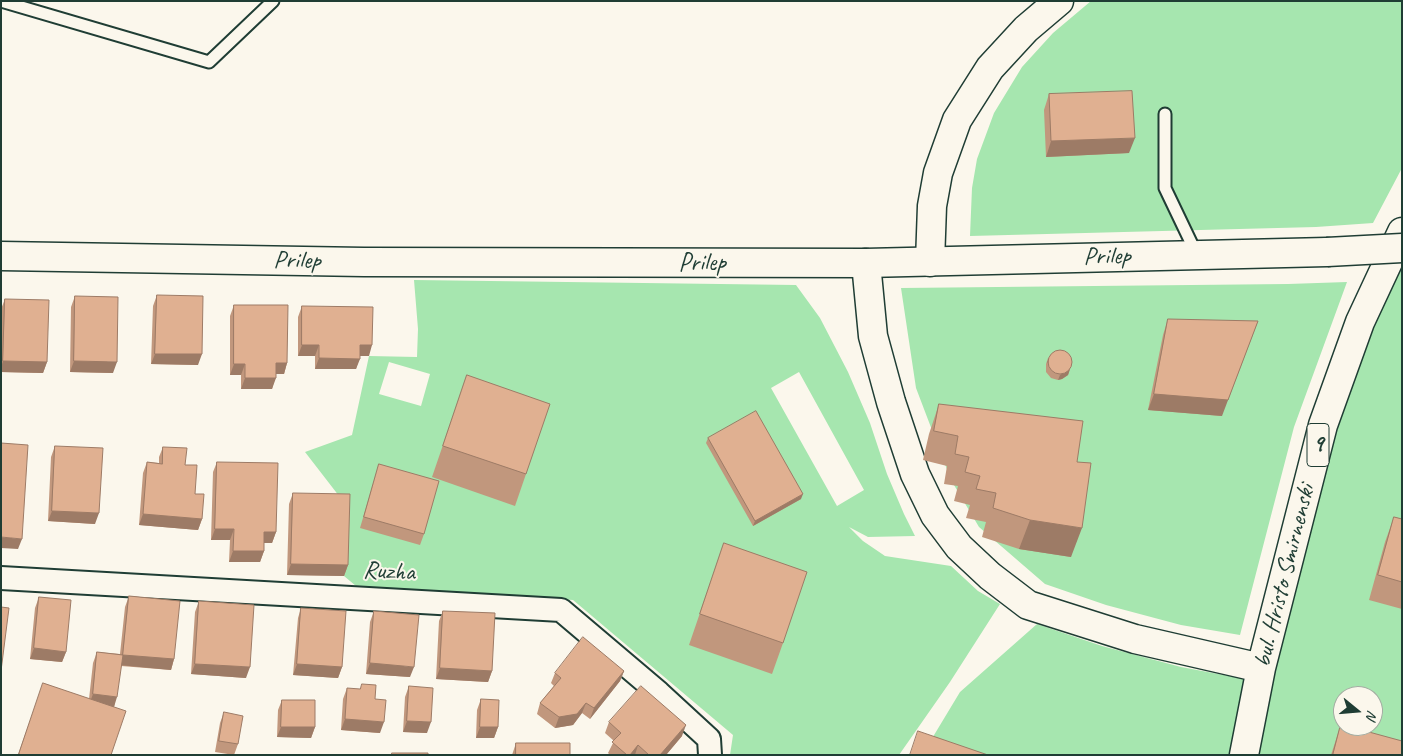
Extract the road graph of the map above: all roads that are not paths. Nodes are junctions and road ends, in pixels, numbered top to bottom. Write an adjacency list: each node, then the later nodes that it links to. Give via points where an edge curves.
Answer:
1 (1, 1): 2 (lane, via 208,62)
2 (274, 1)
3 (1058, 1): 9 (main road, via 1026,29 990,68 957,120 938,173 932,206)
4 (1165, 114): 7 (lane, via 1165,188)
5 (1402, 232): 12 (main road, bul. Hristo Smirnenski / 9, via 1360,322 1323,425)
6 (1402, 248): 7 (main road, Prilep, bridge)
7 (1197, 255): 9 (main road, Prilep)
8 (1, 256): 10 (main road, Prilep, via 364,262)
9 (930, 262): 10 (main road, Prilep)
10 (866, 263): 12 (main road, via 873,336 891,402 915,474 935,515 959,547 1028,605 1135,639)
11 (1, 578): 13 (street, Ruzha, via 561,610 709,739)
12 (1261, 668): 14 (main road, bul. Hristo Smirnenski / 9)
13 (710, 755)
14 (1244, 755)

